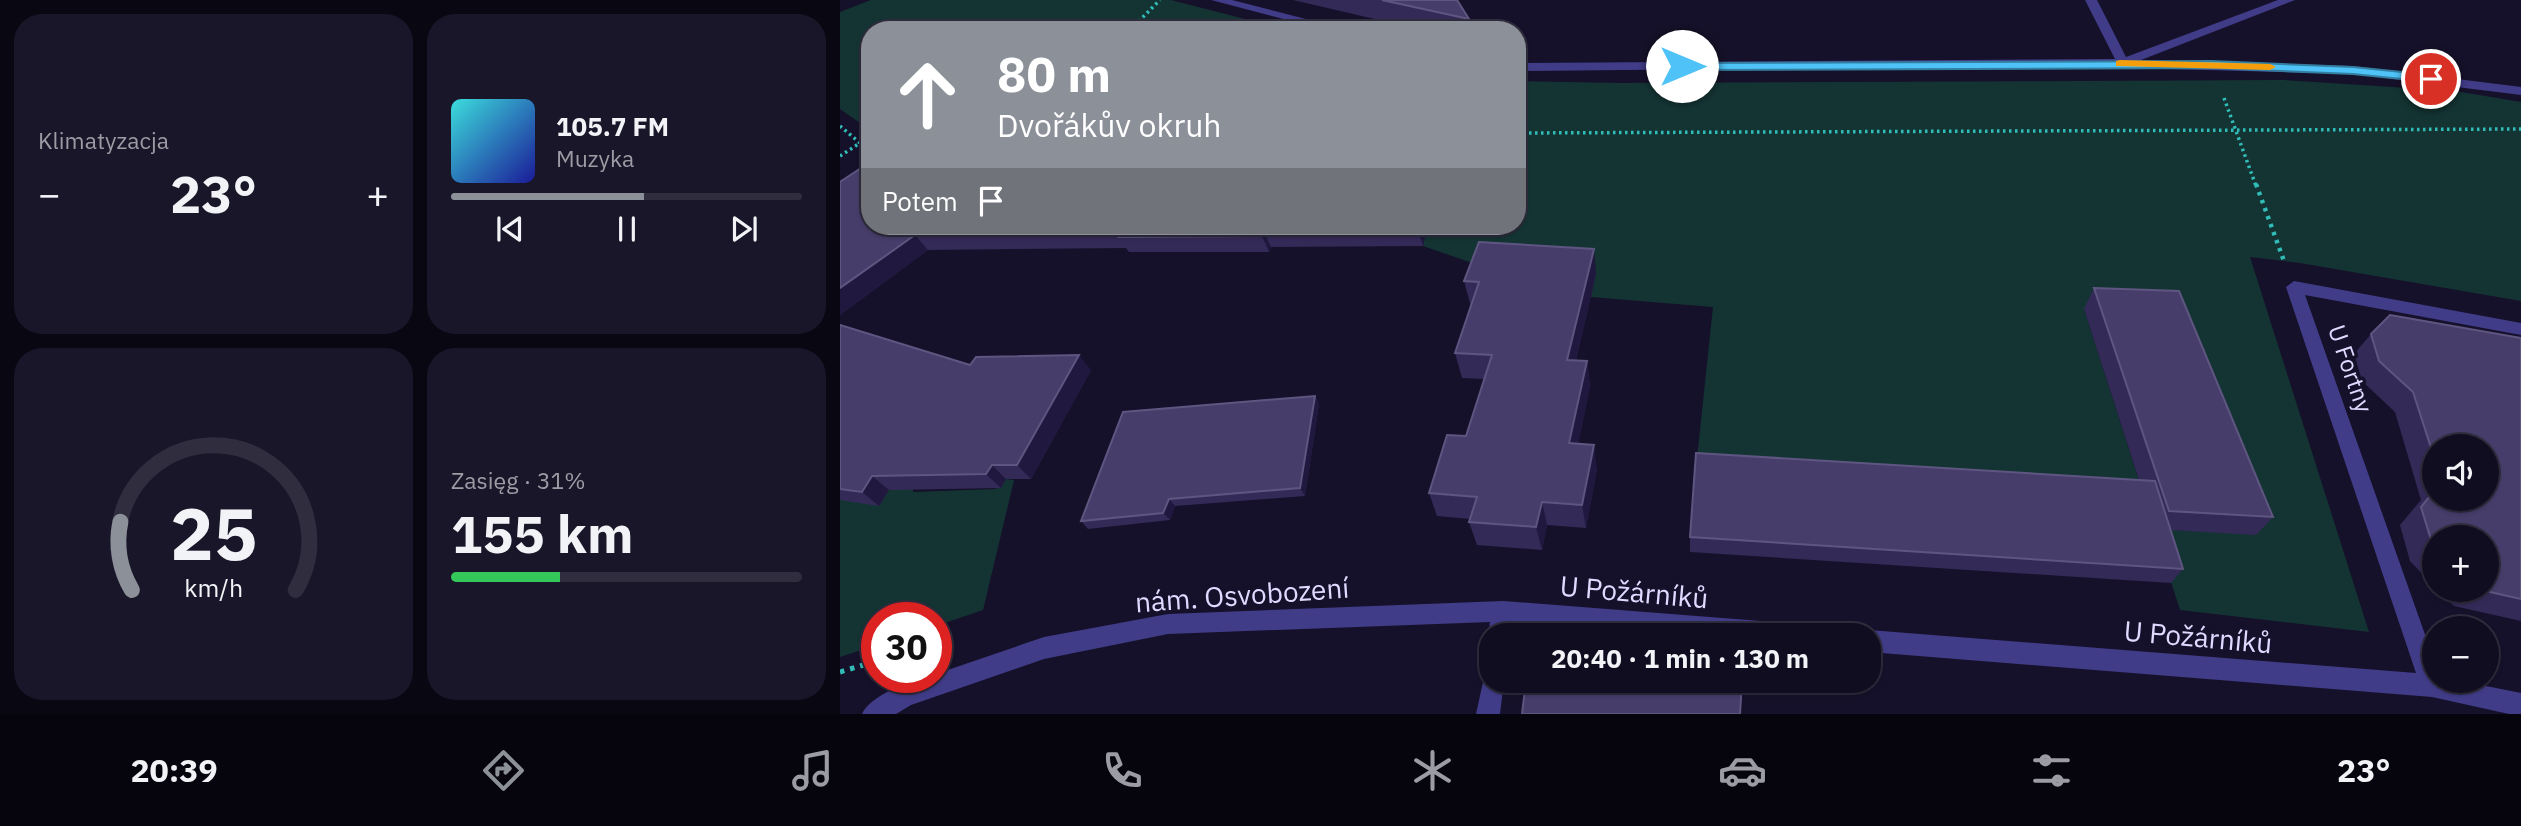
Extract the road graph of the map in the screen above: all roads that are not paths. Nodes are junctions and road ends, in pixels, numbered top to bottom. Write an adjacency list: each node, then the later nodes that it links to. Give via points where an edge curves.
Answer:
1 (1217, 0): 4 (street)
2 (2091, 0): 5 (street)
3 (2289, 0): 5 (street)
4 (1304, 21)
5 (2123, 64): 6 (street); 7 (street, via 2353,70)
6 (1526, 67)
7 (2521, 91)
8 (2521, 329): 13 (street, U Fortny, via 2294,287)
9 (1503, 611): 10 (street); 11 (street, U Požárníků); 18 (street, nám. Osvobození, via 1168,624 1044,648 905,696)
10 (1501, 623)
11 (1652, 623)
12 (1881, 642): 14 (street, U Požárníků)
13 (2422, 657)
14 (2422, 685)
15 (1491, 693): 19 (street)
16 (2465, 693): 17 (street, U Požárníků)
17 (2521, 705)
18 (874, 714)
19 (1488, 714)

